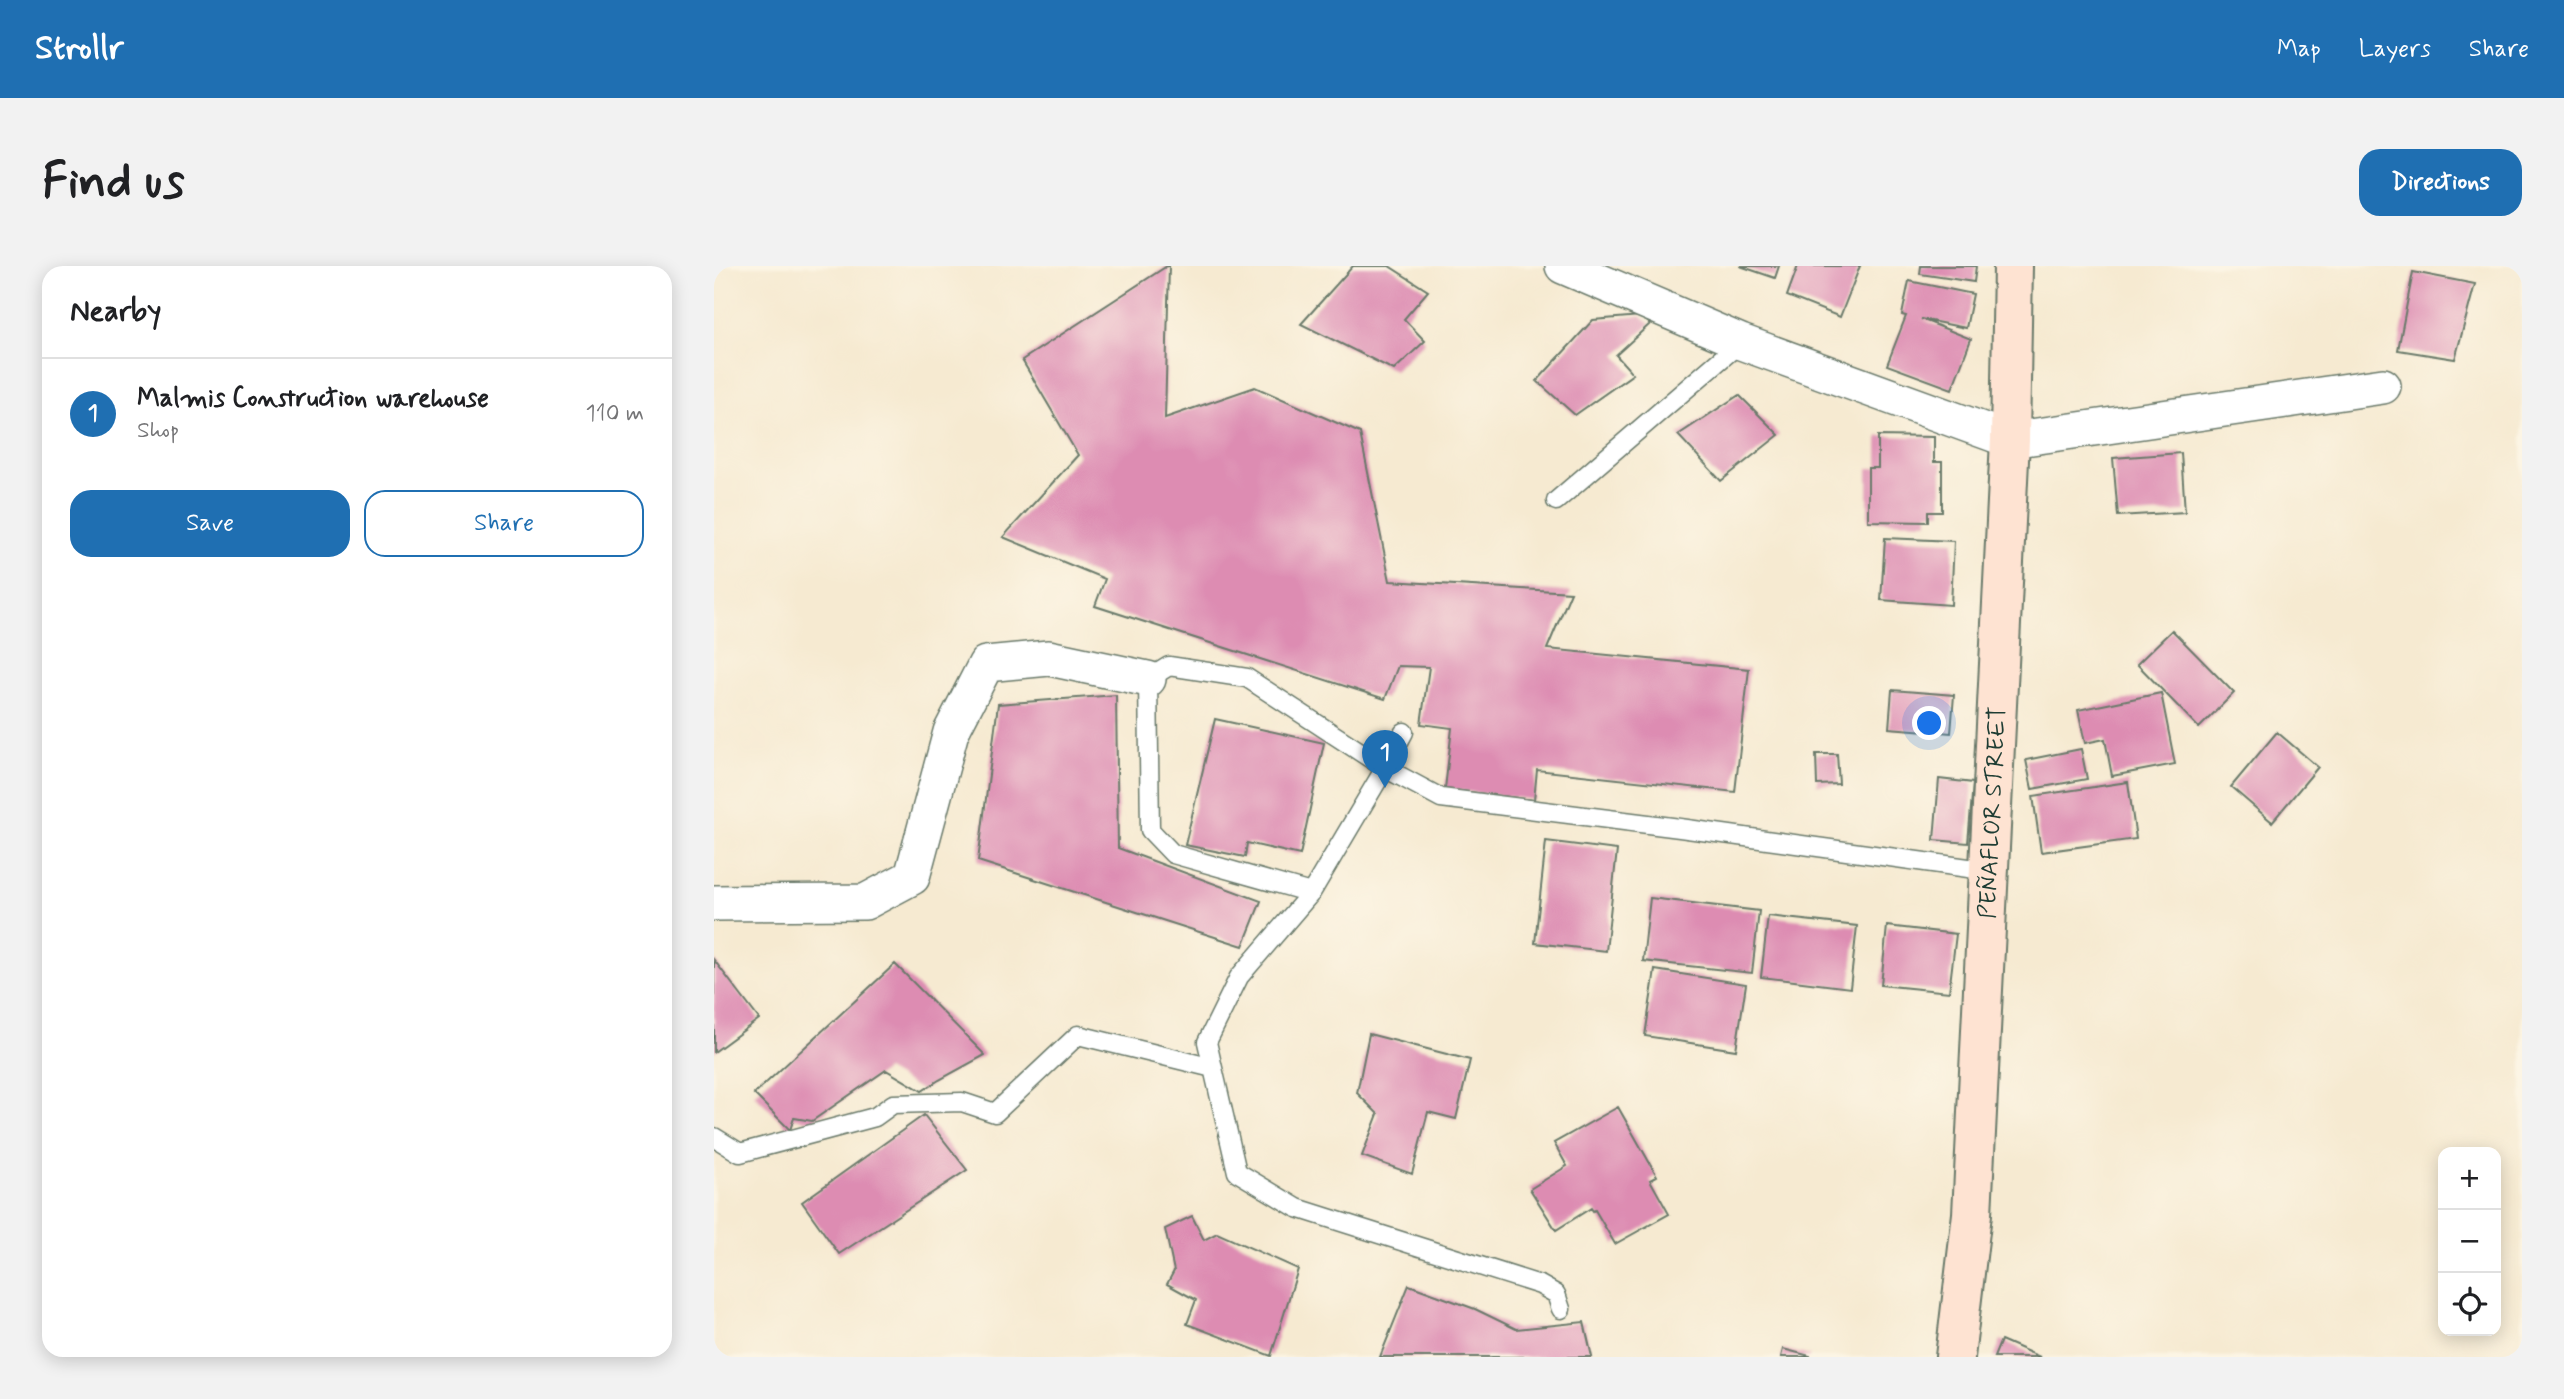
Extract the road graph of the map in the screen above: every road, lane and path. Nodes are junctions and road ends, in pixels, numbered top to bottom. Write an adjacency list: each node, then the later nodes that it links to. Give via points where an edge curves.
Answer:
1 (1563, 266): 3 (street)
2 (2013, 266): 5 (main road, PEÑAFLOR STREET)
3 (1741, 342): 5 (street); 6 (lane)
4 (2383, 386): 5 (street)
5 (2010, 440): 10 (main road, PEÑAFLOR STREET)
6 (1556, 501)
7 (1148, 679): 9 (lane, via 1169,666 1247,678); 11 (lane, via 1150,830 1173,855); 12 (street, via 1049,658 986,664 951,732 912,877 865,901)
8 (1404, 732): 9 (lane)
9 (1385, 768): 10 (lane, via 1441,798); 11 (lane)
10 (1990, 871): 16 (main road, PEÑAFLOR STREET, via 1972,1214)
11 (1311, 893): 13 (lane, via 1240,977 1207,1042)
12 (714, 903)
13 (1213, 1068): 14 (lane, via 1078,1035 995,1113 962,1102 893,1104 875,1117 740,1153); 15 (lane, via 1237,1172 1297,1208 1541,1285 1556,1294)
14 (714, 1137)
15 (1561, 1309)
16 (1955, 1357)

